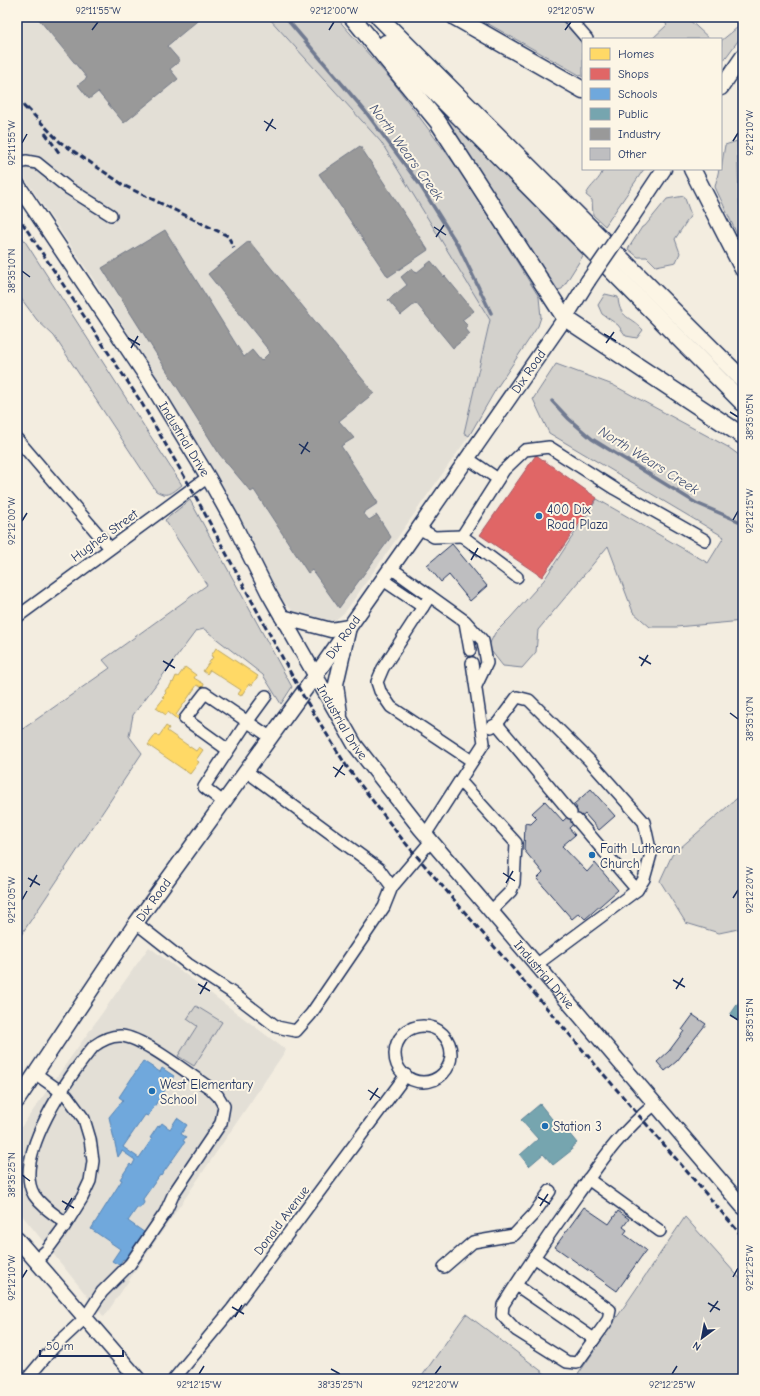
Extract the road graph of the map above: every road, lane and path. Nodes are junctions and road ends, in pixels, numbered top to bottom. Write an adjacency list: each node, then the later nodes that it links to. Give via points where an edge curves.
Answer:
1 (352, 17): 16 (highway, via 438,122)
2 (360, 17): 18 (highway)
3 (379, 17): 17 (highway)
4 (455, 17): 9 (highway)
5 (568, 17): 6 (street)
6 (586, 38)
7 (743, 56): 8 (main road)
8 (722, 87)
9 (582, 89)
10 (17, 164): 14 (street, via 26,161 37,164 68,188)
11 (663, 170): 16 (main road, Dix Road, bridge)
12 (693, 170): 15 (highway)
13 (17, 184): 22 (main road, Industrial Drive, via 150,382)
14 (111, 215)
15 (743, 269)
16 (565, 318): 19 (highway); 21 (main road, Dix Road)
17 (743, 380)
18 (743, 403)
19 (743, 436)
20 (17, 439): 27 (street)
21 (468, 458): 23 (street); 24 (main road, Dix Road)
22 (208, 477): 27 (street, Hughes Street); 34 (main road, Industrial Drive)
23 (498, 479): 25 (street); 26 (street, via 525,450 549,447 615,489)
24 (419, 528): 25 (street, via 434,537); 28 (main road, Dix Road)
25 (462, 536): 29 (street)
26 (705, 540)
27 (110, 548): 33 (street, Hughes Street)
28 (391, 568): 30 (main road, Dix Road); 31 (street)
29 (517, 577)
30 (383, 580): 32 (street); 36 (main road, Dix Road)
31 (430, 596): 32 (street); 35 (street)
32 (423, 607): 48 (street, via 383,668 377,682 391,707)
33 (17, 617)
34 (282, 617): 36 (main road, via 331,630); 39 (main road, Industrial Drive)
35 (465, 621): 37 (street); 40 (street, via 483,641 487,664)
36 (349, 627): 39 (main road, Dix Road); 42 (main road, via 336,684)
37 (470, 650)
38 (472, 662): 40 (street)
39 (315, 676): 42 (main road, Industrial Drive); 46 (main road, Dix Road)
40 (476, 686): 45 (street)
41 (266, 696): 43 (street)
42 (341, 721): 52 (main road, Industrial Drive, via 355,745)
43 (247, 722): 46 (street); 47 (street); 47 (street, via 204,693 185,719)
44 (497, 724): 45 (street); 54 (street); 54 (street, via 517,697 529,700 589,760 644,822 651,854 644,879)
45 (482, 733): 48 (street, via 484,743)
46 (270, 737): 49 (main road, Dix Road)
47 (228, 750): 51 (street, via 204,787)
48 (472, 761): 50 (street)
49 (246, 771): 51 (main road, Dix Road); 53 (street, via 379,869)
50 (460, 781): 52 (street); 55 (street, via 516,843 514,883 511,891)
51 (224, 802): 56 (main road, Dix Road)
52 (428, 838): 53 (street); 55 (main road, Industrial Drive)
53 (392, 887): 56 (street, via 384,907 311,1014 296,1031 277,1027 188,964)
54 (637, 890): 57 (street)
55 (491, 911): 57 (main road, Industrial Drive)
56 (136, 923): 58 (main road, Dix Road)
57 (536, 965): 62 (main road, Industrial Drive)
58 (36, 1074): 60 (street); 61 (main road, Dix Road)
59 (406, 1075): 59 (street, via 422,1082 434,1079 445,1071 451,1055 450,1046 440,1032 424,1026 412,1029 401,1036 395,1052 396,1061); 77 (street, Donald Avenue, via 232,1309)
60 (61, 1092): 66 (street, via 84,1119 93,1161 90,1181); 66 (street, via 38,1134 28,1178 34,1194 42,1205); 73 (street, via 94,1046 107,1038 122,1036 143,1044 210,1088 224,1106 221,1123 174,1193 165,1213 130,1264 102,1292)
61 (18, 1098)
62 (655, 1104): 63 (street, via 622,1133); 65 (main road, Industrial Drive)
63 (588, 1179): 67 (street); 69 (street)
64 (550, 1191): 71 (street, via 533,1216 514,1234 473,1242)
65 (743, 1206)
66 (66, 1223): 70 (street, via 47,1250)
67 (660, 1231)
68 (17, 1239): 70 (main road)
69 (534, 1257): 72 (street); 74 (street, via 610,1310 608,1320)
70 (36, 1260): 73 (main road)
71 (444, 1268)
72 (516, 1285): 74 (street); 74 (street, via 503,1305 502,1315 516,1330 567,1362 577,1363)
73 (85, 1318): 75 (street, via 53,1348); 76 (main road)
74 (594, 1340)
75 (27, 1379)
76 (138, 1379)
77 (174, 1379)

